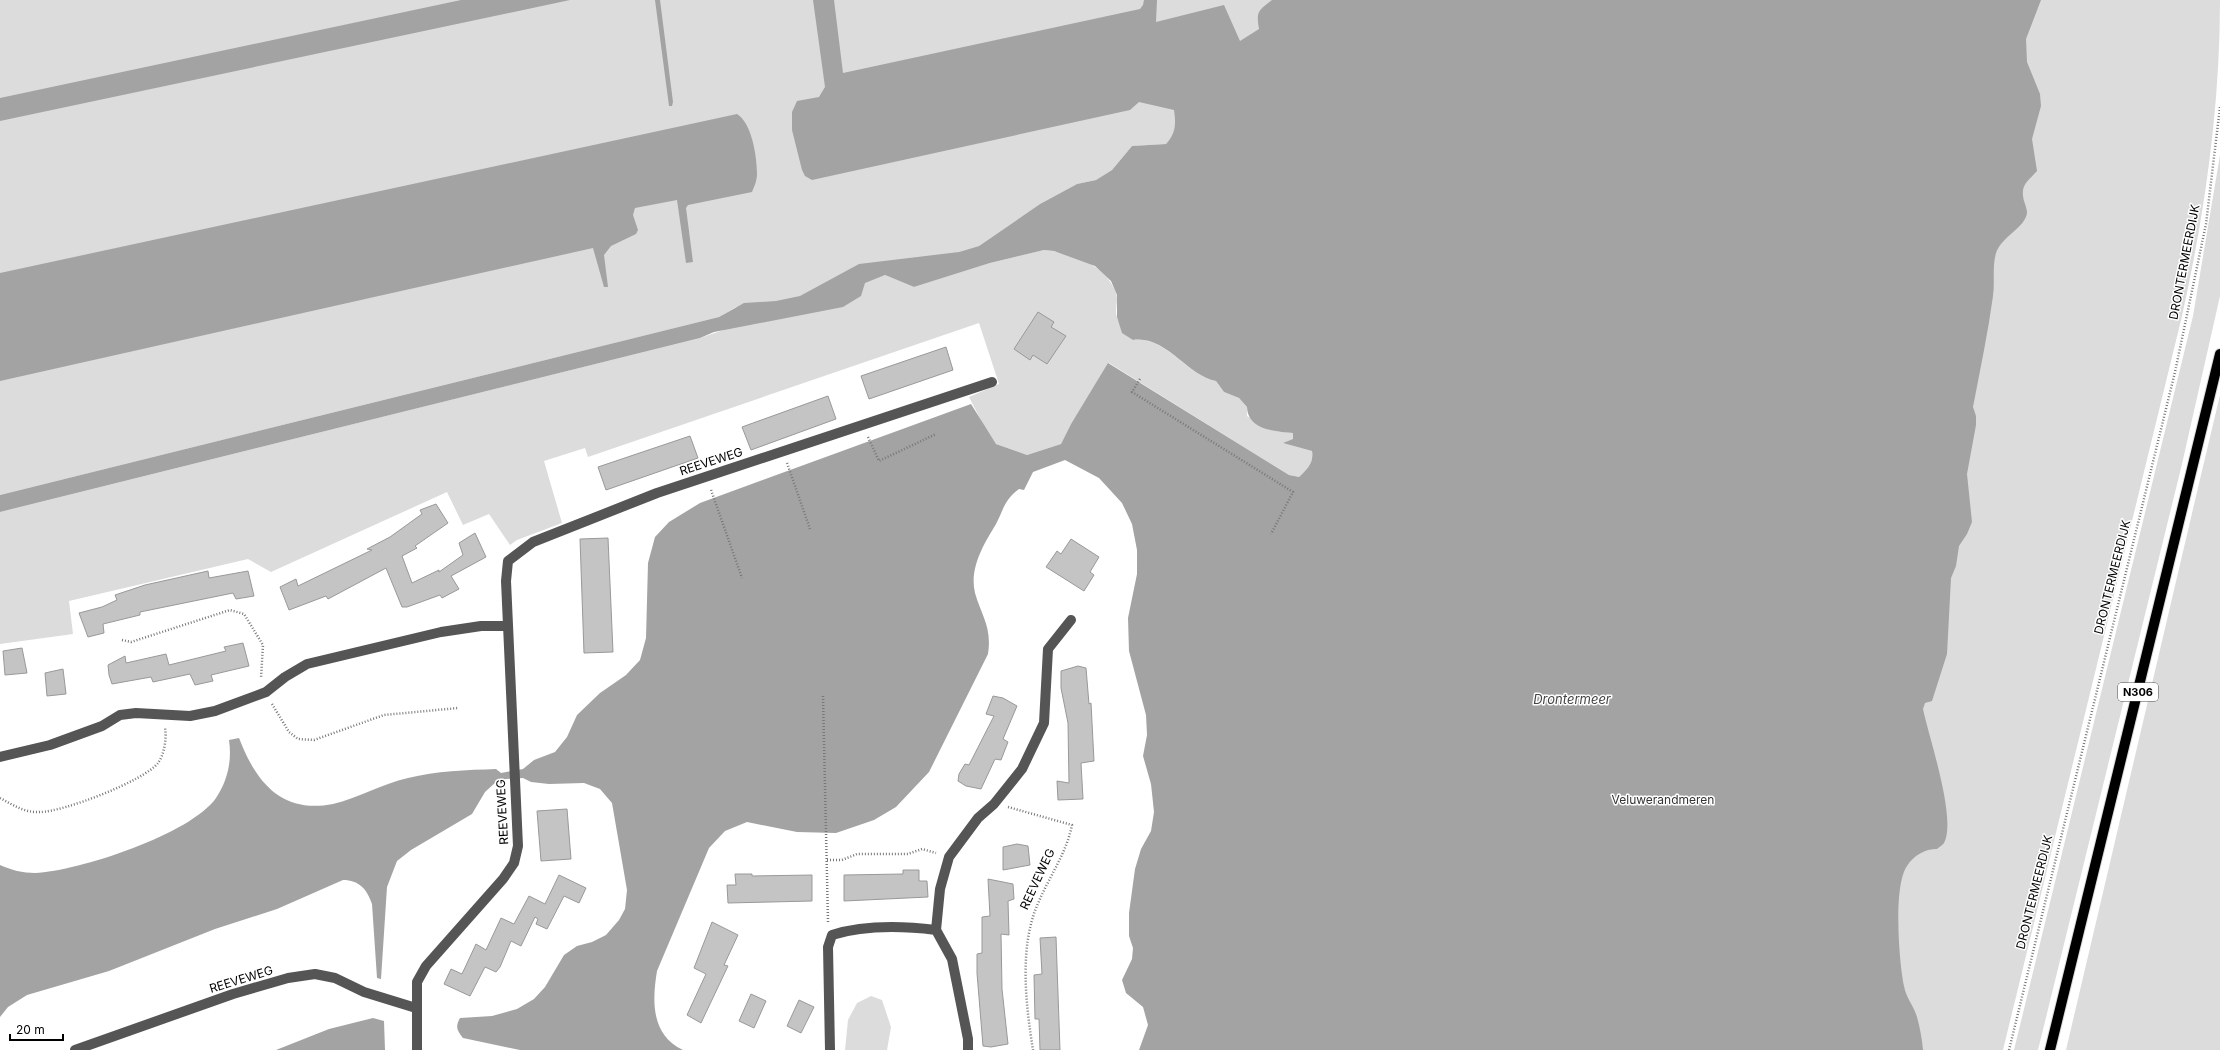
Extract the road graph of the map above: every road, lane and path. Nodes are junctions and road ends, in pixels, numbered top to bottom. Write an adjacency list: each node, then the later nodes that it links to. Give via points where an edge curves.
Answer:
1 (2220, 107): 29 (path, DRONTERMEERDIJK, via 2206,224 2175,372)
2 (2220, 354): 30 (main road, N306)
3 (1140, 380): 10 (path, via 1132,392 1293,492)
4 (992, 382): 5 (lane, REEVEWEG)
5 (862, 425): 6 (path, via 879,461); 7 (lane, REEVEWEG)
6 (936, 434)
7 (783, 451): 8 (lane, REEVEWEG); 9 (path)
8 (707, 477): 11 (path); 13 (lane, REEVEWEG, via 657,493 533,542 508,561)
9 (810, 529)
10 (1271, 534)
11 (742, 578)
12 (1071, 620): 18 (lane, via 1048,649 1044,723 1022,769)
13 (508, 626): 15 (lane, via 481,626 441,632 307,664 266,692 240,703 196,715); 23 (lane, REEVEWEG, via 518,846 514,863 488,897 426,966 417,982)
14 (823, 696): 20 (path)
15 (164, 715): 16 (lane, via 120,715 102,726 50,745); 17 (path, via 166,736 161,756 159,762 145,775 58,810 24,811)
16 (0, 757)
17 (0, 798)
18 (994, 804): 19 (lane, via 978,818); 28 (path, REEVEWEG, via 1072,825 1069,842 1061,861 1036,906 1030,933 1026,1005)
19 (949, 857): 20 (path, via 922,849 908,854 857,854 842,860); 21 (lane, via 940,889)
20 (827, 860): 22 (path, via 828,924)
21 (936, 930): 22 (lane, via 911,927 846,930); 27 (lane, via 952,959)
22 (832, 935): 26 (lane, via 828,947)
23 (416, 1008): 24 (lane, REEVEWEG, via 364,992 335,978 315,974 288,978 233,994); 25 (lane, REEVEWEG)
24 (75, 1050)
25 (417, 1050)
26 (830, 1050)
27 (968, 1050)
28 (1033, 1050)
29 (2009, 1050)
30 (2050, 1050)

